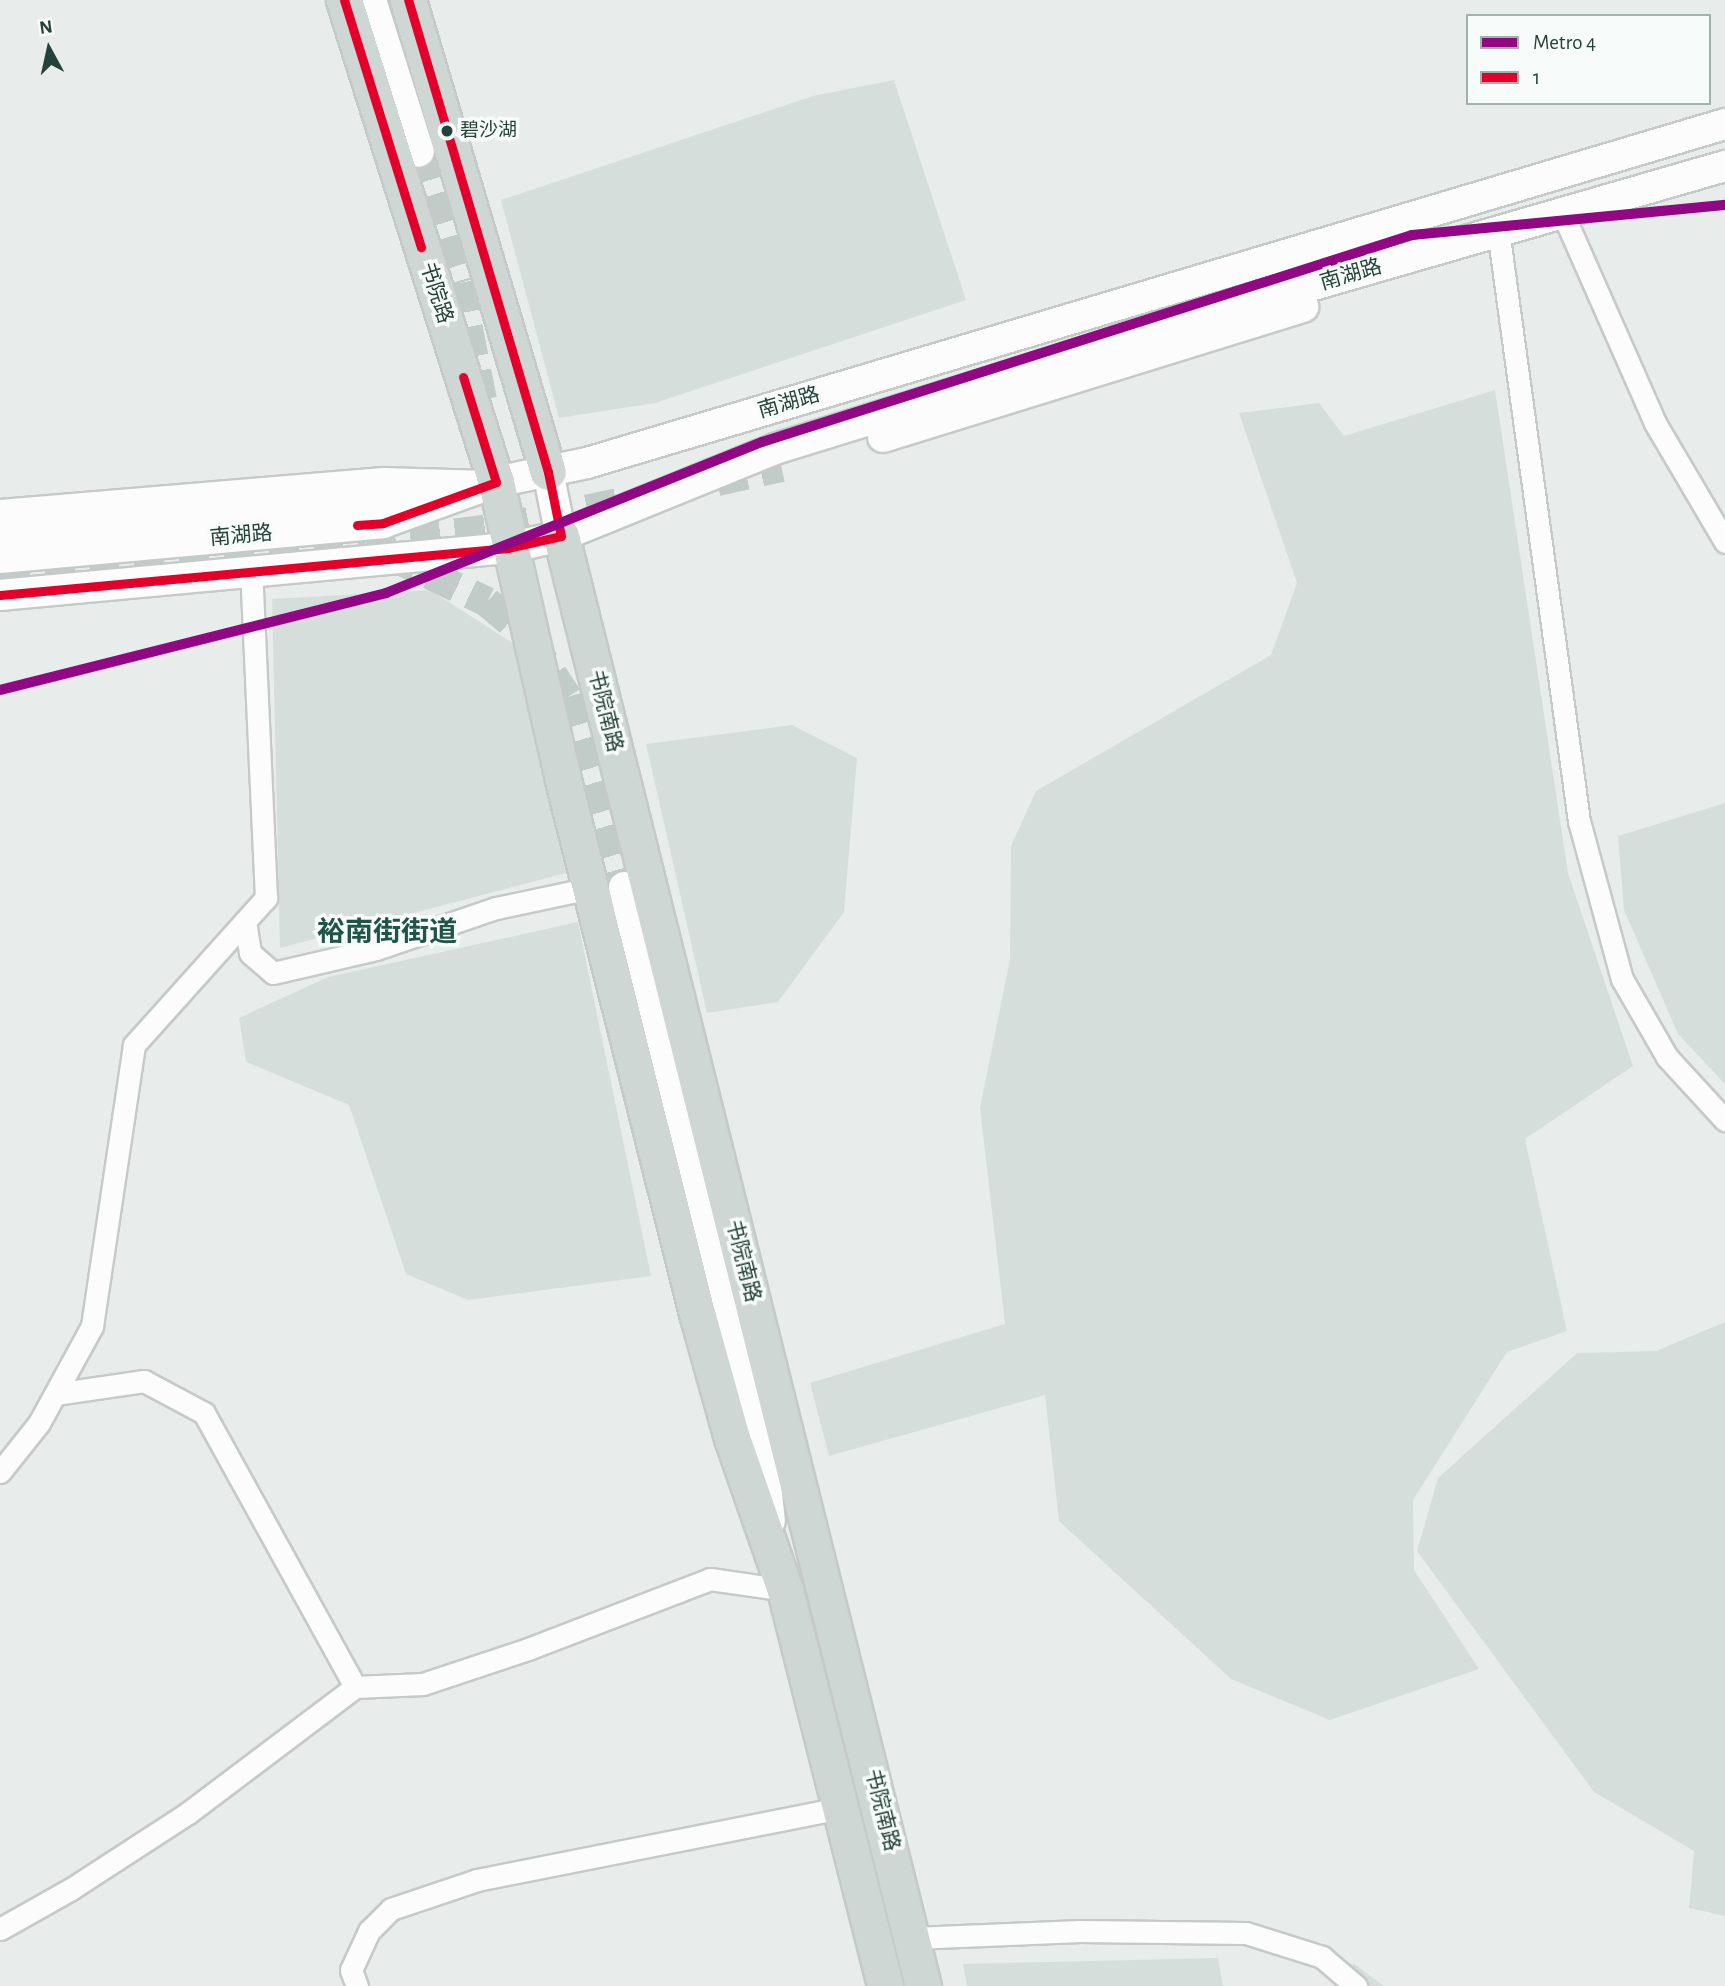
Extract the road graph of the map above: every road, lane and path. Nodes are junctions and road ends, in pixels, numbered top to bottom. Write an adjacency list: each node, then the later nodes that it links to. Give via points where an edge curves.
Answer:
1 (344, 0): 12 (main road, 书院路)
2 (371, 0): 5 (main road)
3 (408, 0): 11 (main road)
4 (1725, 124): 11 (main road, 南湖路)
5 (419, 152)
6 (1725, 166): 7 (main road, 南湖路)
7 (1563, 214): 8 (main road, 南湖路); 16 (street, via 1655,423)
8 (1498, 230): 9 (main road, 南湖路); 23 (street, via 1579,821 1622,979 1667,1057)
9 (1453, 247): 10 (main road, via 1258,324); 15 (main road, 南湖路, via 1182,323 775,449)
10 (782, 467)
11 (548, 472): 12 (main road, 南湖路); 15 (main road)
12 (495, 482): 13 (street, via 397,478); 14 (main road, via 347,502); 17 (main road, 书院路); 18 (main road, 南湖路, via 383,523)
13 (0, 510)
14 (0, 533)
15 (561, 536): 17 (main road, 南湖路); 30 (main road, 书院南路)
16 (1725, 542)
17 (508, 548): 19 (main road, 南湖路); 21 (main road, 书院南路)
18 (0, 558)
19 (250, 573): 20 (main road, 南湖路); 22 (street, via 266,898)
20 (0, 596)
21 (608, 888): 22 (street, via 496,908 376,949 273,973 250,953); 26 (main road, 书院南路, via 698,1313 732,1438)
22 (245, 921): 24 (street, via 134,1045 92,1325)
23 (1725, 1120)
24 (55, 1394): 25 (street, via 39,1423); 27 (street, via 144,1381 204,1412)
25 (0, 1472)
26 (785, 1590): 27 (street, via 709,1579 423,1684); 28 (main road, 书院南路)
27 (355, 1687): 29 (street, via 188,1813 71,1889)
28 (841, 1808): 31 (street, via 477,1880 391,1909 369,1931 355,1960 351,1970); 32 (main road, 书院南路)
29 (0, 1928)
30 (914, 1938): 33 (main road, 书院南路); 34 (street, via 1080,1931 1246,1933 1322,1957)
31 (357, 1986)
32 (886, 1986)
33 (923, 1986)
34 (1356, 1986)

